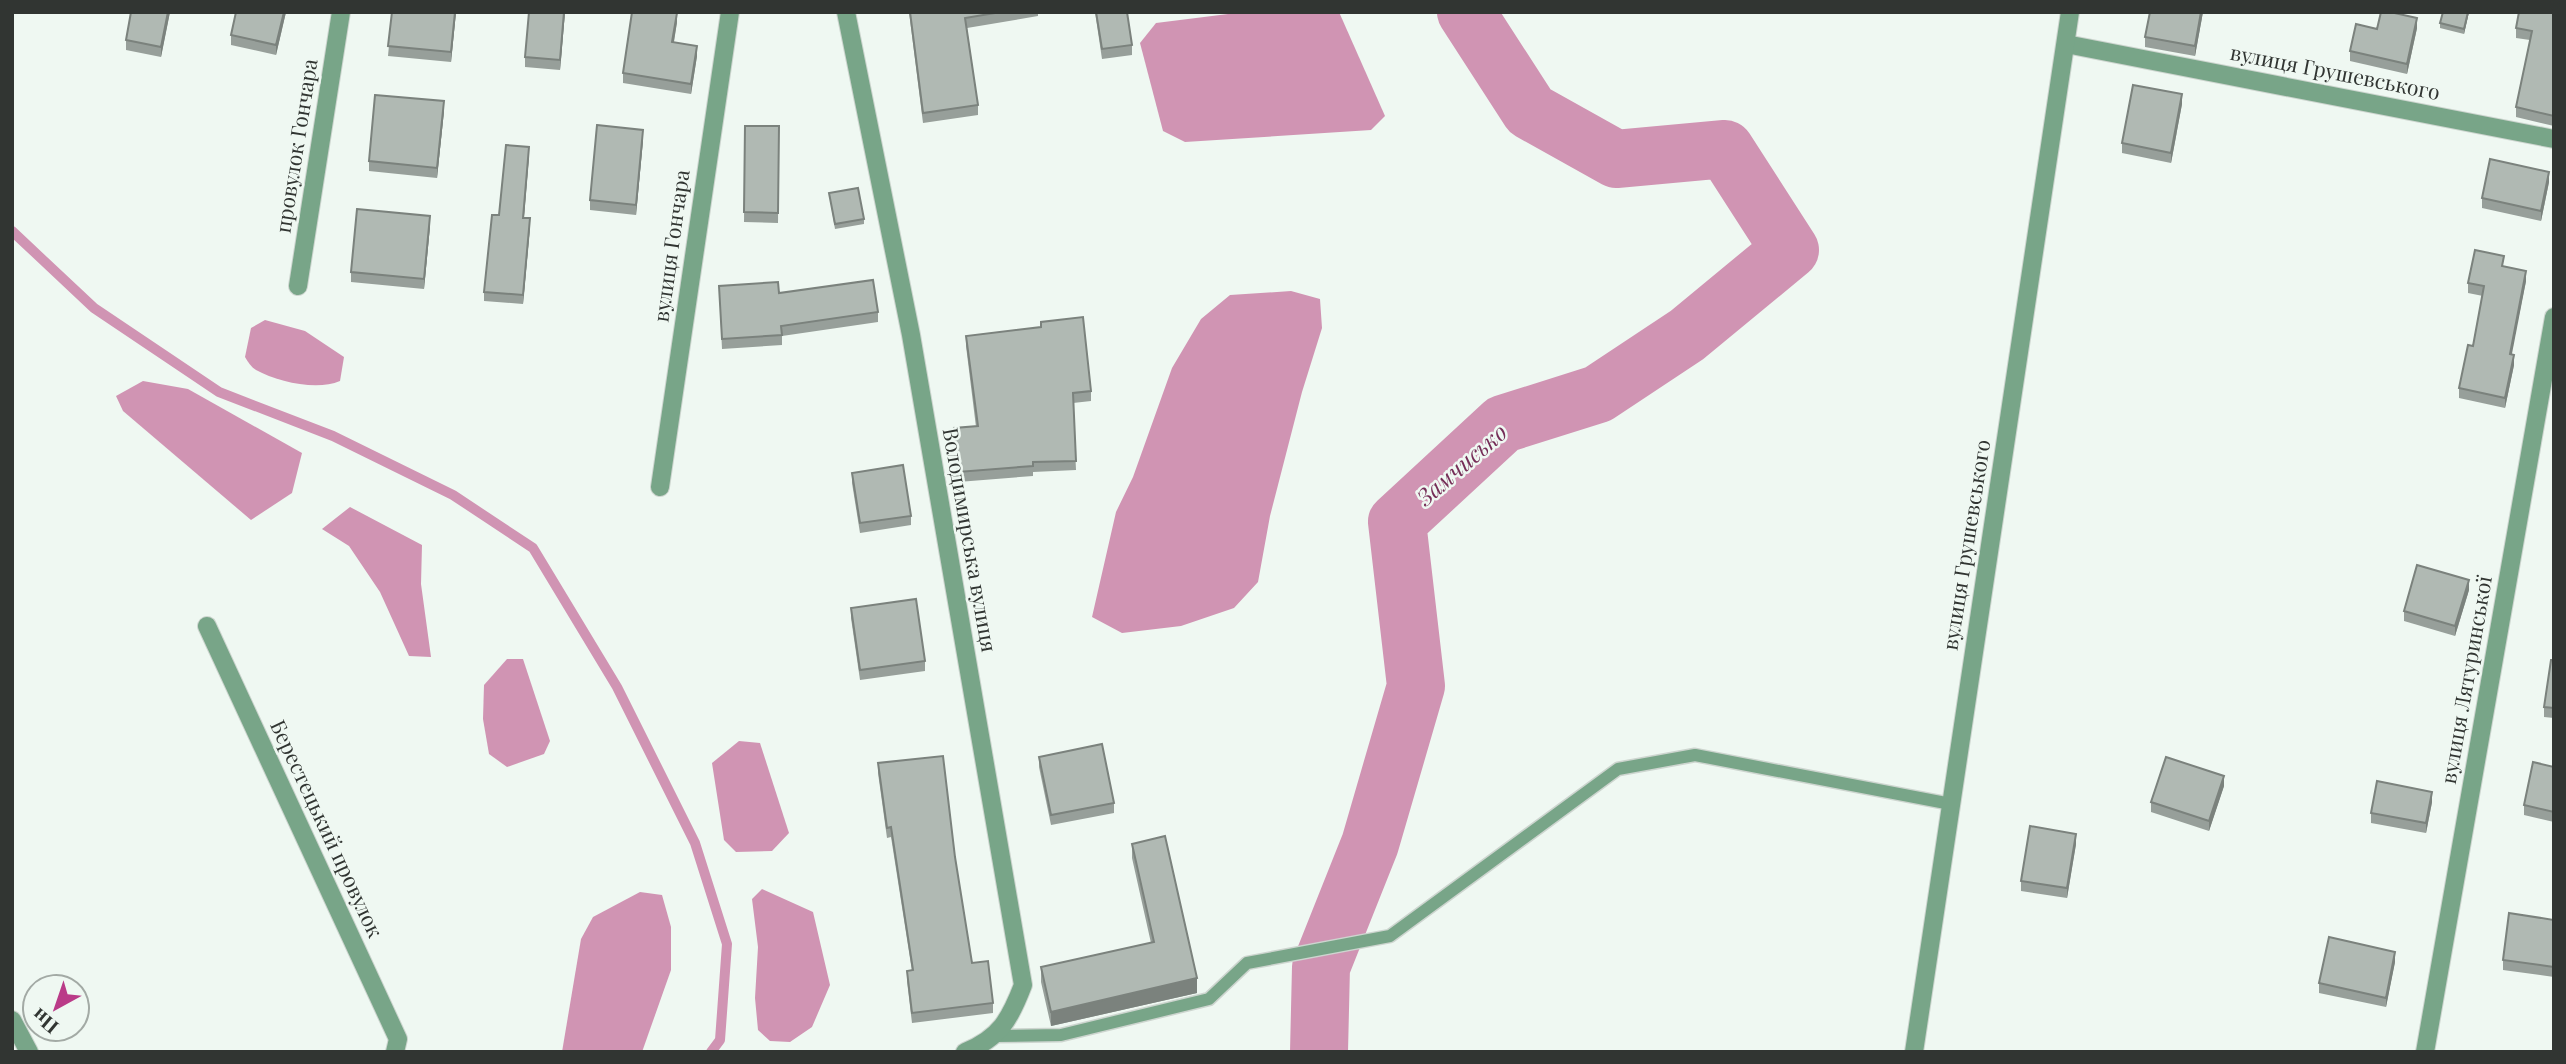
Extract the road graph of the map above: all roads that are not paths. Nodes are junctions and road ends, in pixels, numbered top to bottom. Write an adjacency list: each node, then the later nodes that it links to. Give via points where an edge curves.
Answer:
1 (341, 12): 7 (street, провулок Гончара)
2 (730, 12): 9 (street, вулиця Гончара)
3 (846, 12): 13 (street, Володимирська вулиця, via 911,335 1023,985 1013,1012)
4 (2070, 12): 5 (street, вулиця Грушевського)
5 (2066, 44): 6 (street, вулиця Грушевського); 11 (street, вулиця Грушевського)
6 (2554, 139)
7 (298, 286)
8 (2554, 317): 18 (street, вулиця Лятуринської)
9 (660, 487)
10 (207, 626): 15 (street, Берестецький провулок, via 398,1039)
11 (1951, 804): 13 (lane, via 1695,755 1618,769 1390,936 1247,963 1209,999 1061,1035); 17 (street, вулиця Грушевського)
12 (12, 1020): 14 (street)
13 (995, 1036): 16 (street, Володимирська вулиця)
14 (29, 1052)
15 (395, 1052)
16 (965, 1052)
17 (1914, 1052)
18 (2425, 1052)

